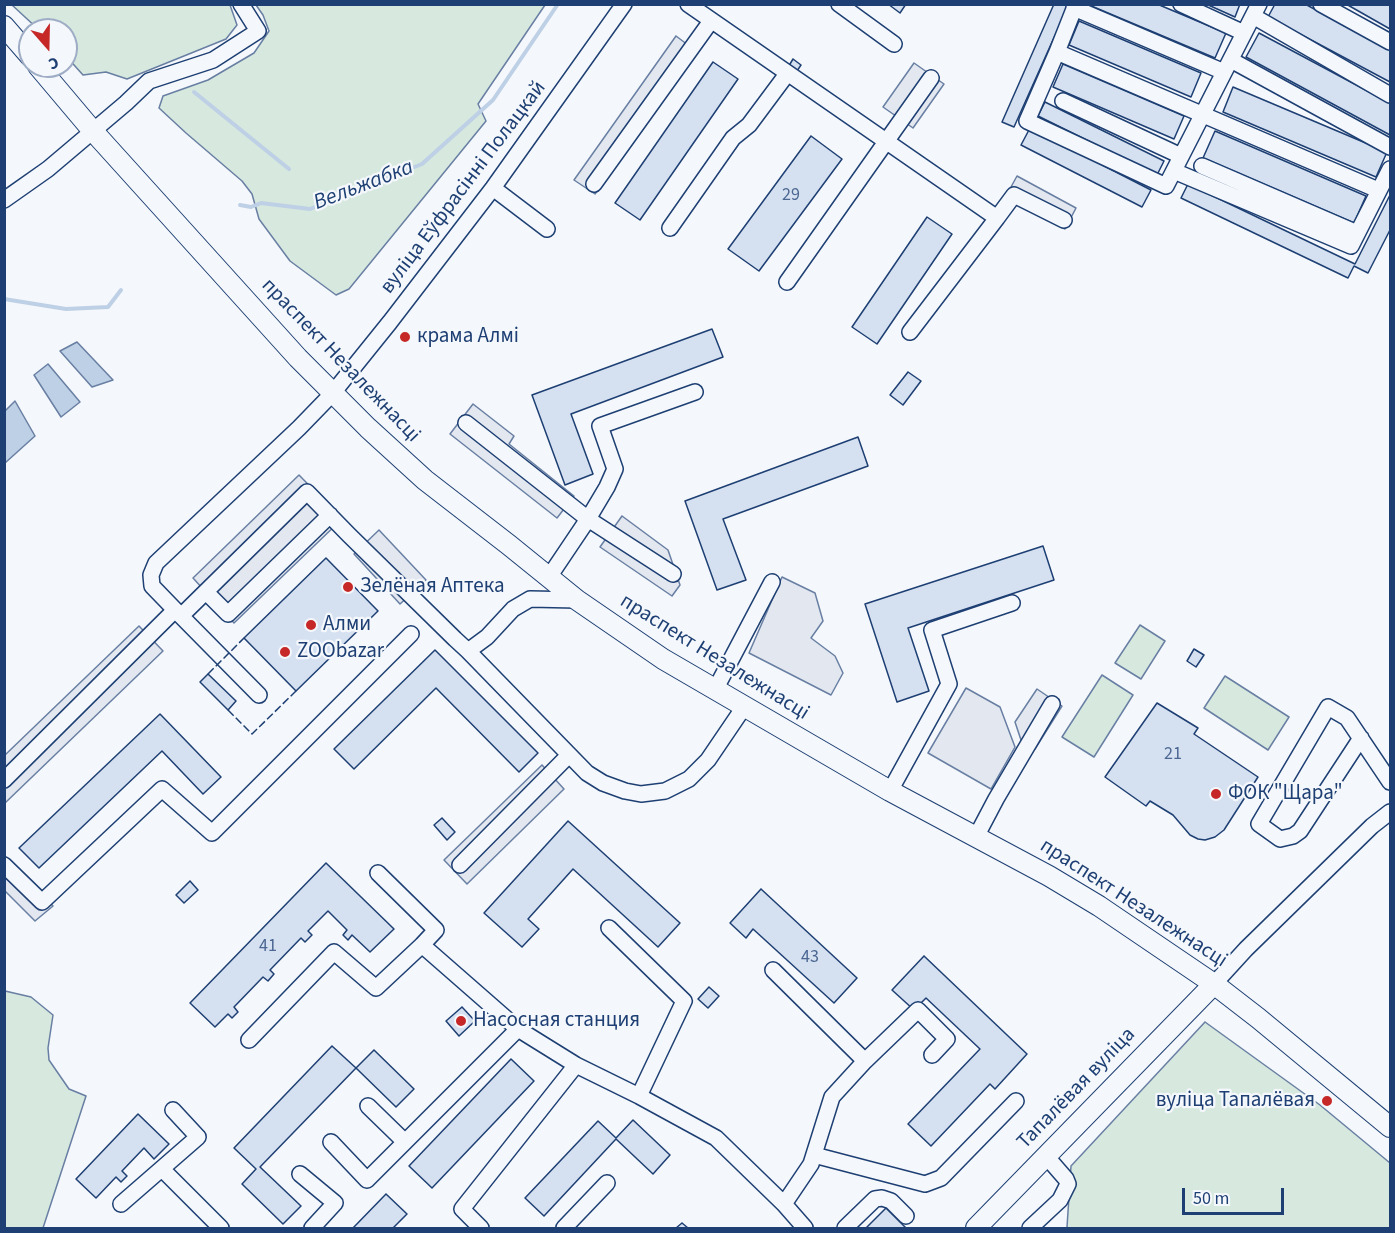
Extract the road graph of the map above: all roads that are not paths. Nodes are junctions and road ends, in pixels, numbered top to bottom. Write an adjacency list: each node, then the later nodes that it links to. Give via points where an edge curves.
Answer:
1 (241, 4): 23 (street, via 258,32 213,60 149,81)
2 (624, 4): 30 (street, вуліца Еўфрасінні Полацкай)
3 (688, 4): 9 (street)
4 (839, 4): 14 (street)
5 (1181, 4): 11 (street)
6 (1321, 4): 13 (street)
7 (1075, 6): 15 (street); 16 (street)
8 (1256, 10): 11 (street); 20 (street)
9 (711, 21): 17 (street); 29 (street)
10 (4, 26): 12 (main road)
11 (1244, 33): 16 (street)
12 (18, 42)
13 (1390, 42)
14 (894, 44)
15 (1057, 52): 22 (street); 26 (street, via 1027,121 1166,186)
16 (1227, 66): 22 (street); 25 (street)
17 (787, 74): 24 (street); 35 (street, via 749,125 733,138)
18 (48, 78): 23 (main road, праспект Незалежнасці)
19 (931, 78): 24 (street)
20 (1390, 94)
21 (1063, 101): 26 (street)
22 (1202, 115): 26 (street); 31 (street)
23 (92, 130): 32 (street, via 48,169); 41 (main road, праспект Незалежнасці)
24 (886, 142): 33 (street); 38 (street)
25 (1390, 147)
26 (1177, 164): 37 (street, via 1351,246)
27 (1202, 166): 37 (street)
28 (1390, 169): 31 (street)
29 (594, 184)
30 (492, 188): 36 (street); 41 (street, вуліца Еўфрасінні Полацкай)
31 (1378, 190): 37 (street)
32 (4, 200)
33 (997, 218): 34 (street, via 1014,195); 39 (street)
34 (1064, 220)
35 (670, 228)
36 (547, 229)
37 (1357, 233)
38 (787, 282)
39 (910, 332)
40 (695, 392): 44 (street, via 600,426 615,469)
41 (332, 393): 46 (main road, праспект Незалежнасці, via 425,480); 51 (street, вуліца Еўфрасінні Полацкай, via 156,563 152,586)
42 (466, 423): 44 (street)
43 (330, 515): 48 (street, via 228,614); 48 (street, via 307,492); 53 (street)
44 (588, 519): 45 (street); 46 (street)
45 (673, 574)
46 (549, 577): 49 (main road, праспект Незалежнасці)
47 (772, 582): 54 (street)
48 (206, 592): 51 (street)
49 (577, 600): 53 (street, via 530,599 513,609); 54 (main road, праспект Незалежнасці)
50 (1012, 603): 62 (street, via 932,630 949,684)
51 (178, 613): 55 (street); 60 (street)
52 (411, 634): 65 (street, via 212,832 162,789 42,902)
53 (468, 651): 59 (street)
54 (715, 690): 57 (main road, праспект Незалежнасці)
55 (259, 695)
56 (1052, 704): 64 (street)
57 (744, 707): 59 (street, via 708,760 689,779 665,790 641,794 603,783); 62 (main road, праспект Незалежнасці)
58 (1361, 738): 58 (street, via 1347,718 1328,707 1259,824 1280,839 1300,831); 61 (street)
59 (569, 755): 66 (street)
60 (4, 780)
61 (1390, 782)
62 (890, 791): 64 (main road, праспект Незалежнасці)
63 (1390, 812): 71 (street)
64 (976, 837): 71 (main road, праспект Незалежнасці, via 1099,906)
65 (4, 865)
66 (460, 865)
67 (378, 873): 69 (street, via 436,930)
68 (609, 928): 77 (street, via 684,1001)
69 (422, 945): 72 (street); 73 (street, via 376,988 334,952)
70 (773, 970): 75 (street)
71 (1214, 984): 81 (main road, праспект Незалежнасці); 85 (main road, Тапалёвая вуліца)
72 (518, 1029): 76 (street); 83 (street)
73 (249, 1040)
74 (932, 1055): 75 (street, via 947,1039 918,1010)
75 (865, 1061): 84 (street, via 832,1097)
76 (576, 1065): 77 (street); 94 (street, via 462,1209)
77 (639, 1096): 90 (street, via 716,1138)
78 (1016, 1101): 84 (street, via 941,1178 925,1184)
79 (368, 1106): 83 (street)
80 (173, 1110): 86 (street, via 198,1137)
81 (1390, 1127)
82 (331, 1142): 83 (street, via 367,1180)
83 (405, 1142)
84 (814, 1155): 90 (street)
85 (1046, 1156): 98 (main road, Тапалёвая вуліца); 99 (street, via 1068,1184 1060,1200)
86 (162, 1169): 89 (street); 92 (street)
87 (300, 1174): 93 (street, via 335,1203)
88 (607, 1183): 95 (street)
89 (121, 1204)
90 (784, 1204): 96 (street)
91 (906, 1216): 97 (street, via 891,1201 875,1199)
92 (221, 1228)
93 (312, 1228)
94 (481, 1228)
95 (564, 1228)
96 (805, 1228)
97 (845, 1228)
98 (976, 1228)
99 (1030, 1228)

